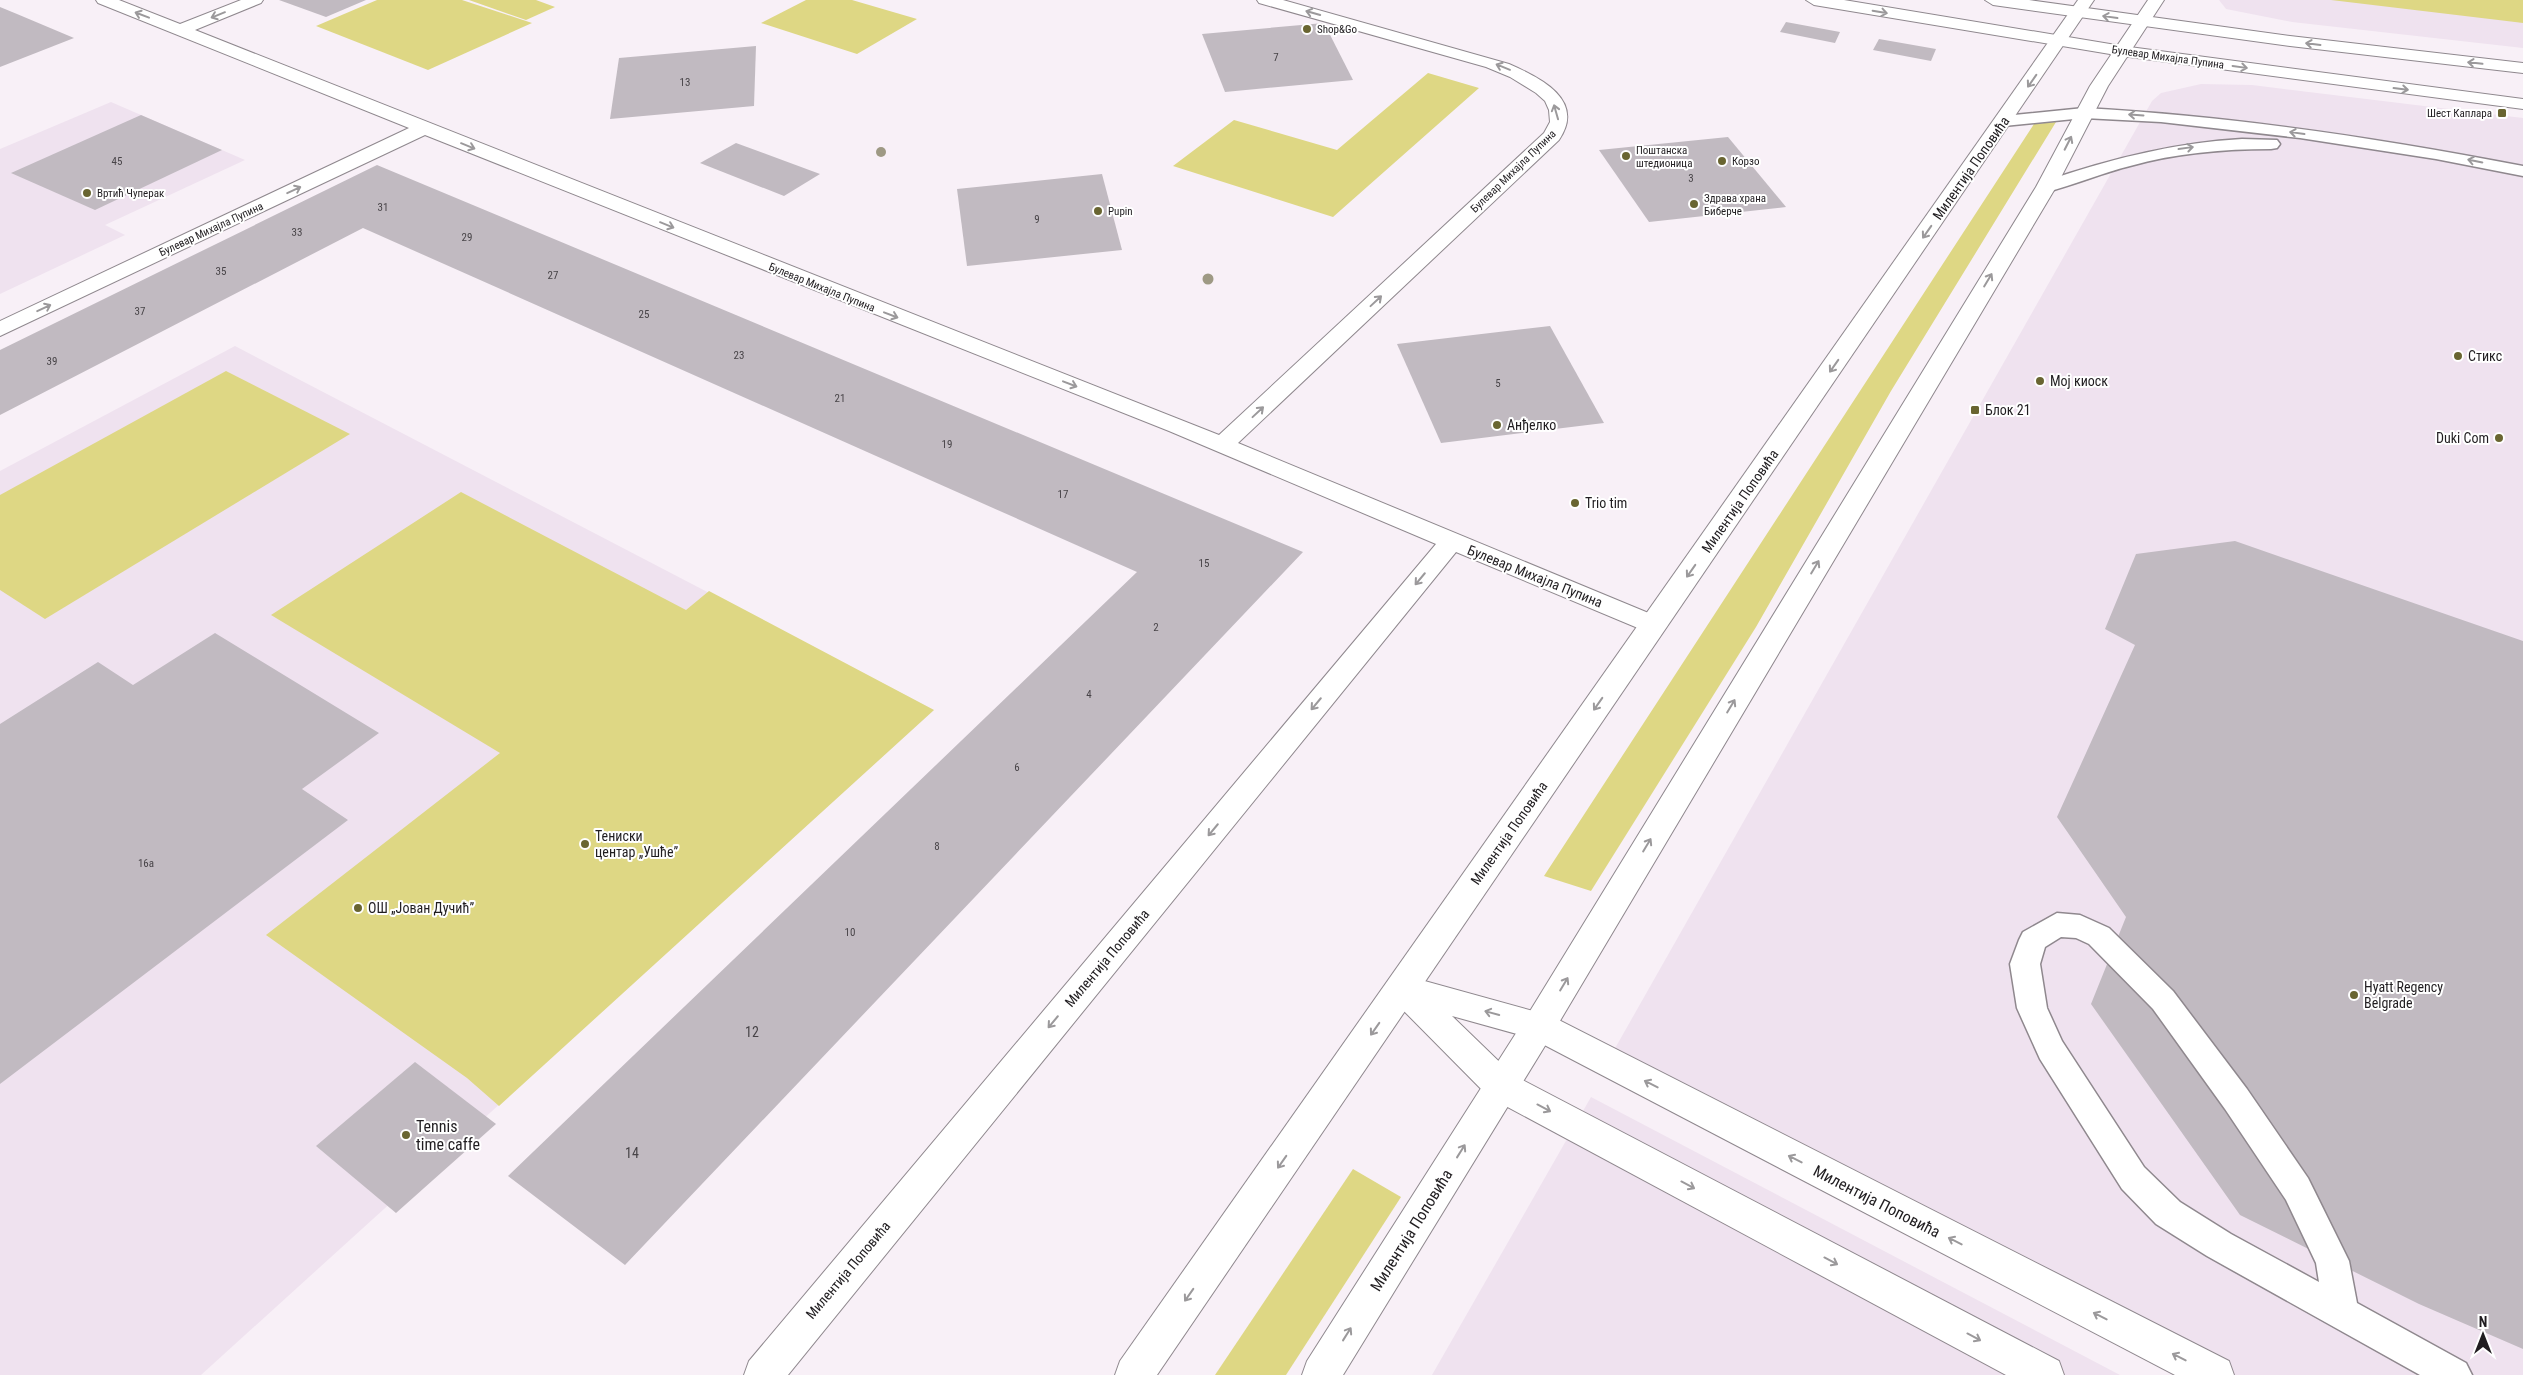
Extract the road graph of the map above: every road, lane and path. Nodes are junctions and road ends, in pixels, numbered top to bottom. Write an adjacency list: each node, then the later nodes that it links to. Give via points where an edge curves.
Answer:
1 (104, 0): 9 (street, Булевар Михајла Пупина, one-way to 1)
2 (255, 0): 9 (street, one-way to 9)
3 (1265, 0): 21 (street, Булевар Михајла Пупина, one-way to 3, via 1552,136 1559,122 1546,90 1523,75 1492,63)
4 (1814, 0): 10 (street, Булевар Михајла Пупина, one-way to 10)
5 (1993, 0): 7 (street)
6 (2156, 0): 8 (street, Милентија Поповића)
7 (2082, 6): 8 (street, one-way to 7); 10 (street, Милентија Поповића)
8 (2143, 22): 11 (street, Милентија Поповића); 12 (street, one-way to 8)
9 (181, 30): 16 (street, Булевар Михајла Пупина)
10 (2059, 41): 11 (street, Булевар Михајла Пупина); 15 (street, Милентија Поповића, one-way to 15)
11 (2122, 51): 13 (street, Булевар Михајла Пупина, one-way to 13); 14 (street, Милентија Поповића)
12 (2523, 68)
13 (2523, 104)
14 (2084, 113): 15 (lane); 17 (lane, one-way to 14, via 2290,132 2161,117); 19 (street, Милентија Поповића, one-way to 14)
15 (2004, 120): 23 (street, Милентија Поповића, one-way to 23)
16 (422, 128): 20 (street, Булевар Михајла Пупина, one-way to 16); 21 (street, Булевар Михајла Пупина, one-way to 21)
17 (2523, 171)
18 (2523, 184): 19 (lane, one-way to 18, via 2153,154 2226,143 2274,144 2369,156)
19 (2046, 187): 25 (street, Милентија Поповића, one-way to 19)
20 (0, 329)
21 (1222, 445): 22 (street, Булевар Михајла Пупина)
22 (1451, 542): 23 (street, Булевар Михајла Пупина); 28 (street, Милентија Поповића, one-way to 28)
23 (1654, 625): 24 (street, Милентија Поповића, one-way to 24)
24 (1403, 989): 25 (street, Милентија Поповића, one-way to 24); 26 (street); 29 (street, Милентија Поповића, one-way to 29)
25 (1539, 1026): 26 (street, Милентија Поповића); 32 (street, Милентија Поповића, one-way to 25)
26 (1501, 1086): 30 (street, Милентија Поповића, one-way to 26); 31 (street, one-way to 31)
27 (2342, 1313): 27 (lane, via 2332,1261 2297,1189 2163,1000 2099,936 2087,930 2057,925 2033,940 2025,964 2032,1008 2051,1050 2133,1178 2168,1213); 33 (lane)
28 (763, 1375)
29 (1134, 1375)
30 (1321, 1375)
31 (2045, 1375)
32 (2215, 1375)
33 (2454, 1375)

